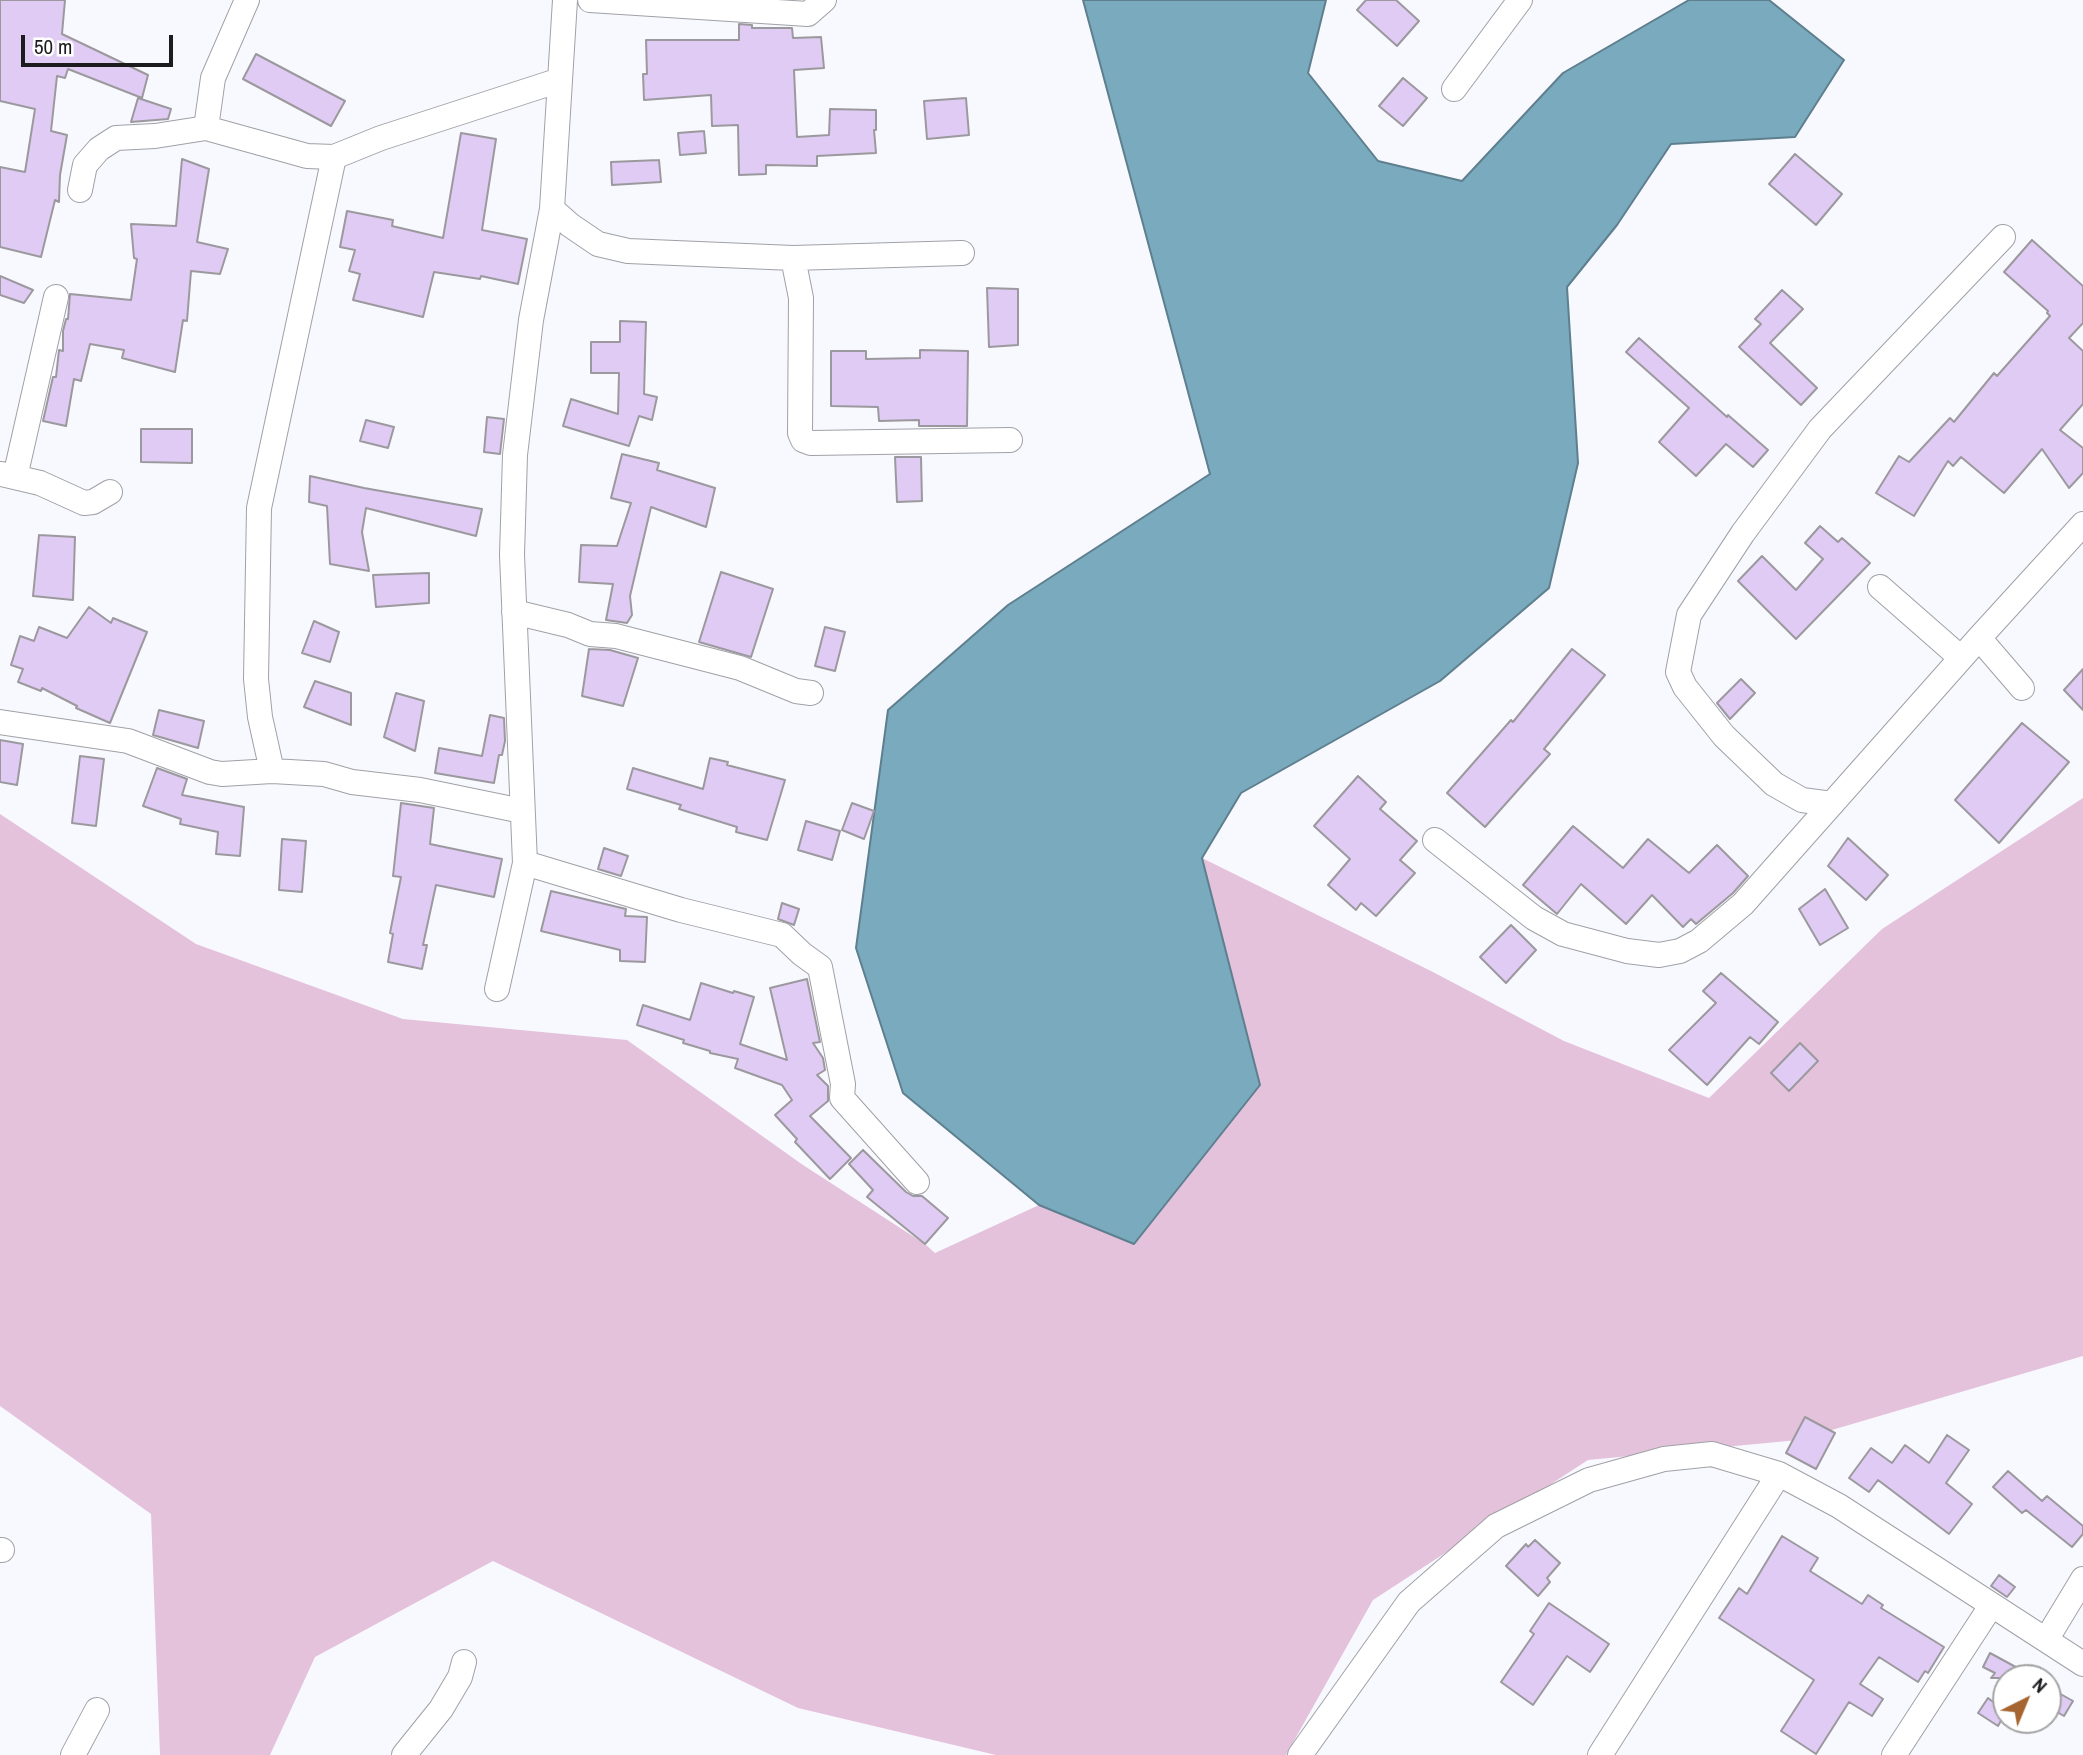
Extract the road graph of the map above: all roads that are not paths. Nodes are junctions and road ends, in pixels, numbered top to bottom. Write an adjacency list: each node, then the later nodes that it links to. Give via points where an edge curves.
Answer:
1 (247, 0): 8 (street, via 213,79)
2 (565, 0): 6 (street)
3 (590, 0): 4 (street, via 808,14)
4 (824, 0)
5 (1520, 0): 7 (street)
6 (560, 80): 9 (street); 11 (street)
7 (1454, 89)
8 (206, 128): 9 (street, via 307,156); 10 (street, via 116,138 85,164)
9 (334, 157): 27 (street, via 259,508 256,679)
10 (79, 190)
11 (552, 209): 14 (street, via 598,244 628,251); 21 (street, via 531,320 515,455)
12 (2003, 237): 28 (street, via 1820,429 1689,615 1678,672 1685,687 1724,736 1774,784 1802,800)
13 (962, 253): 14 (street)
14 (793, 258): 16 (street, via 801,298 803,440)
15 (57, 298): 17 (street)
16 (1010, 440)
17 (7, 475): 18 (street, via 40,483 84,503)
18 (110, 492)
19 (2083, 524): 22 (street)
20 (1880, 587): 23 (street)
21 (514, 612): 25 (street, via 740,668); 29 (street)
22 (1979, 638): 23 (street); 24 (street)
23 (1961, 657): 28 (street)
24 (2022, 688)
25 (811, 693)
26 (0, 722): 27 (street, via 128,741 210,772)
27 (272, 771): 29 (street, via 324,774)
28 (1832, 804): 30 (street, via 1743,905 1699,941 1660,955 1563,934 1534,918)
29 (522, 811): 31 (street)
30 (1435, 840)
31 (525, 863): 32 (street); 33 (street, via 782,935 820,967 842,1098)
32 (497, 989)
33 (916, 1182)
34 (1779, 1474): 36 (street, via 1839,1506); 43 (street, via 1712,1454 1664,1459 1589,1480 1496,1526 1409,1602); 44 (street)
35 (2083, 1579): 37 (street)
36 (1992, 1606): 37 (street); 45 (street)
37 (2046, 1640): 39 (street)
38 (464, 1662): 42 (street, via 441,1709)
39 (2083, 1664)
40 (97, 1710): 41 (street)
41 (73, 1755)
42 (404, 1755)
43 (1300, 1755)
44 (1600, 1755)
45 (1894, 1755)

